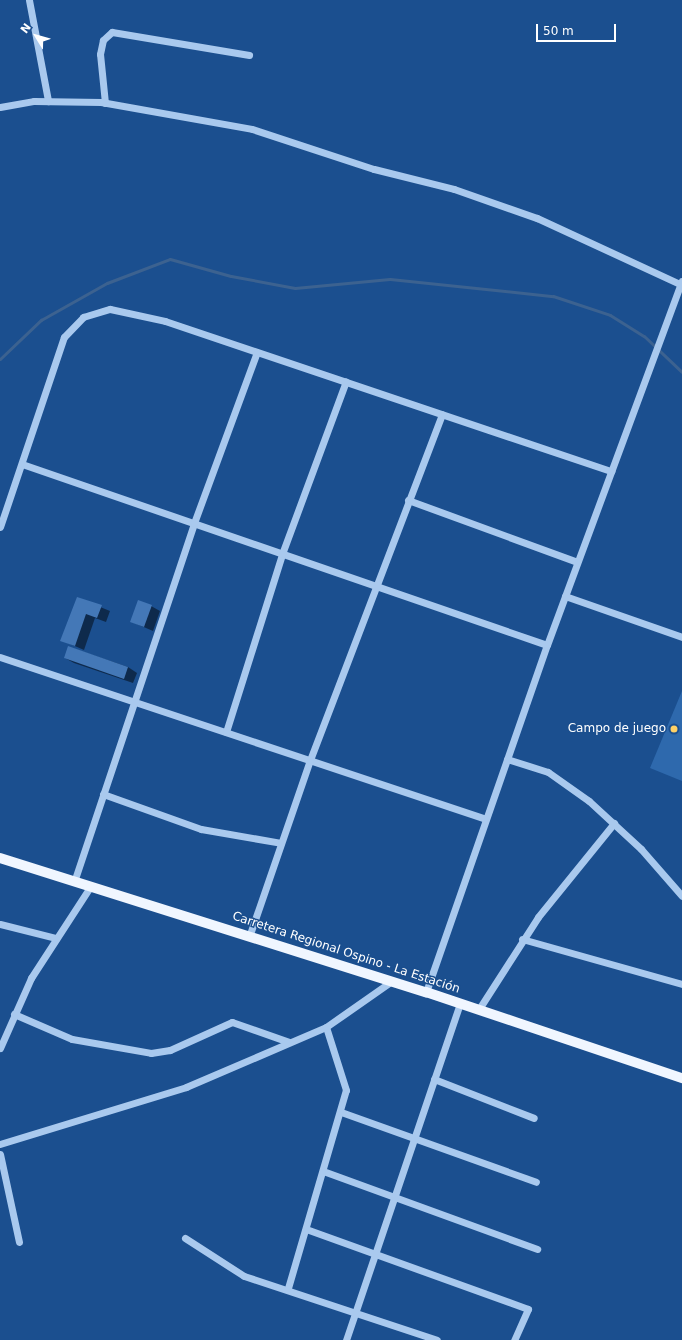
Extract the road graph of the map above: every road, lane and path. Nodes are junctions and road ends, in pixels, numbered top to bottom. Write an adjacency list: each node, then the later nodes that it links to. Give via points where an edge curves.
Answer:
1 (29, 0): 3 (street)
2 (249, 54): 4 (street, via 112,32 103,40 100,54)
3 (48, 101): 4 (street); 5 (street)
4 (105, 103): 6 (street, via 252,129 374,169 454,189 537,218)
5 (0, 107)
6 (682, 283): 11 (street)
7 (257, 352): 8 (street); 10 (street, via 142,314 110,309 94,312 72,326 64,337); 13 (street)
8 (346, 381): 9 (street); 15 (street)
9 (442, 414): 11 (street); 12 (street)
10 (22, 464): 13 (street); 14 (street)
11 (611, 471): 16 (street)
12 (408, 500): 16 (street); 17 (street)
13 (194, 523): 15 (street); 22 (street)
14 (0, 527)
15 (282, 554): 17 (street); 23 (street)
16 (577, 562): 18 (street)
17 (375, 586): 20 (street); 25 (street)
18 (565, 596): 19 (street); 20 (street)
19 (682, 637)
20 (547, 645): 24 (street)
21 (0, 657): 22 (street)
22 (134, 701): 23 (street); 26 (street)
23 (226, 732): 25 (street)
24 (507, 759): 27 (street); 28 (street, via 564,781)
25 (310, 760): 27 (street); 29 (street)
26 (103, 794): 29 (street, via 201,829); 31 (street)
27 (486, 819): 40 (street)
28 (614, 823): 33 (street, via 663,871); 37 (street)
29 (281, 843): 35 (street)
30 (0, 858): 31 (main road, Carretera Regional Ospino - La Estación)
31 (74, 882): 32 (main road, Carretera Regional Ospino - La Estación)
32 (90, 887): 35 (main road, Carretera Regional Ospino - La Estación); 36 (street)
33 (682, 896)
34 (0, 924): 36 (street)
35 (249, 937): 38 (main road, Carretera Regional Ospino - La Estación)
36 (56, 938): 43 (street)
37 (522, 939): 39 (street); 42 (street)
38 (392, 982): 40 (main road, Carretera Regional Ospino - La Estación); 44 (street)
39 (682, 984)
40 (426, 992): 41 (main road, Carretera Regional Ospino - La Estación)
41 (460, 1003): 42 (main road, Carretera Regional Ospino - La Estación); 48 (street)
42 (479, 1009): 47 (main road, Carretera Regional Ospino - La Estación)
43 (14, 1014): 45 (street, via 72,1039 151,1053 170,1050 232,1022); 46 (street)
44 (326, 1027): 45 (street); 49 (street, via 346,1084)
45 (289, 1042): 52 (street, via 186,1087)
46 (0, 1048)
47 (682, 1078)
48 (434, 1079): 50 (street); 51 (street)
49 (341, 1112): 51 (street); 54 (street)
50 (534, 1118)
51 (413, 1139): 55 (street); 56 (street)
52 (0, 1144)
53 (0, 1154): 59 (street)
54 (324, 1171): 56 (street); 57 (street)
55 (536, 1182)
56 (393, 1197): 60 (street); 61 (street)
57 (306, 1229): 61 (street); 62 (street)
58 (185, 1238): 62 (street, via 244,1276)
59 (19, 1242)
60 (537, 1250)
61 (374, 1254): 63 (street); 66 (street, via 528,1309)
62 (288, 1288): 63 (street)
63 (355, 1312): 64 (street); 65 (street)
64 (346, 1340)
65 (437, 1340)
66 (514, 1340)

